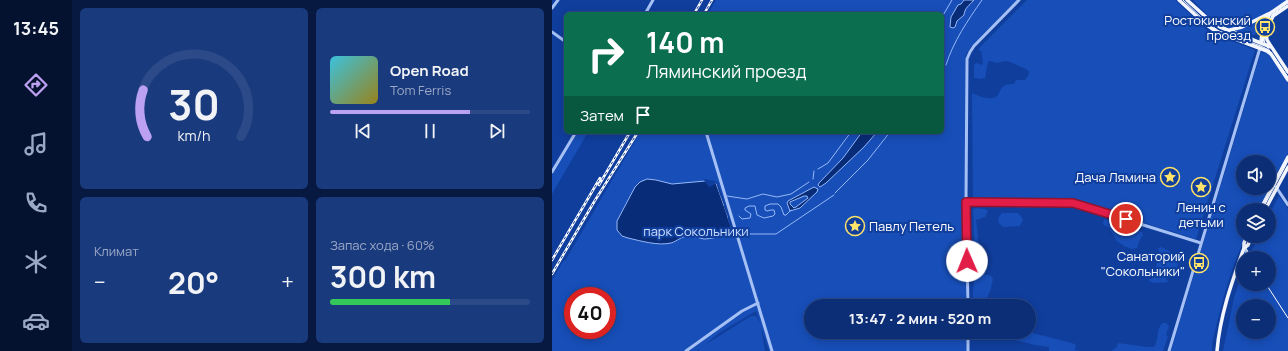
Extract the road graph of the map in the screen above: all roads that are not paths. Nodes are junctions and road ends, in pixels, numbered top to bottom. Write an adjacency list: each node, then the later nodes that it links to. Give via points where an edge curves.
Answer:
1 (558, 0): 8 (street)
2 (653, 0): 9 (street)
3 (1019, 0): 27 (street, via 974,46 967,59)
4 (1180, 0): 17 (main road, via 1204,23 1218,32)
5 (1187, 0): 11 (main road, via 1211,21)
6 (1288, 1): 10 (main road)
7 (1288, 6): 13 (main road, via 1273,16)
8 (552, 8)
9 (646, 12)
10 (1271, 12): 11 (main road, via 1242,27); 15 (main road, via 1262,31)
11 (1228, 30): 15 (main road)
12 (552, 32): 14 (street)
13 (1266, 32): 15 (main road); 16 (main road)
14 (564, 41)
15 (1261, 42): 16 (main road); 17 (main road)
16 (1271, 47): 18 (main road)
17 (1260, 48): 19 (main road, via 1271,54); 30 (street)
18 (1288, 72)
19 (1288, 80)
20 (575, 134): 24 (street)
21 (707, 134): 36 (street)
22 (1288, 157): 25 (main road)
23 (1288, 167): 26 (main road)
24 (552, 172)
25 (1276, 180)
26 (1277, 188): 28 (main road); 29 (street)
27 (966, 202): 30 (street, via 1073,203); 35 (street)
28 (1269, 203)
29 (1288, 206)
30 (1201, 243): 41 (street)
31 (1244, 243): 33 (main road)
32 (1249, 243): 33 (main road)
33 (1244, 248): 34 (street); 42 (main road, via 1223,314)
34 (1246, 251)
35 (968, 299)
36 (758, 303): 38 (street, via 742,311); 39 (street)
37 (968, 339): 40 (street)
38 (686, 351)
39 (772, 351)
40 (968, 351)
41 (1169, 351)
42 (1217, 351)

